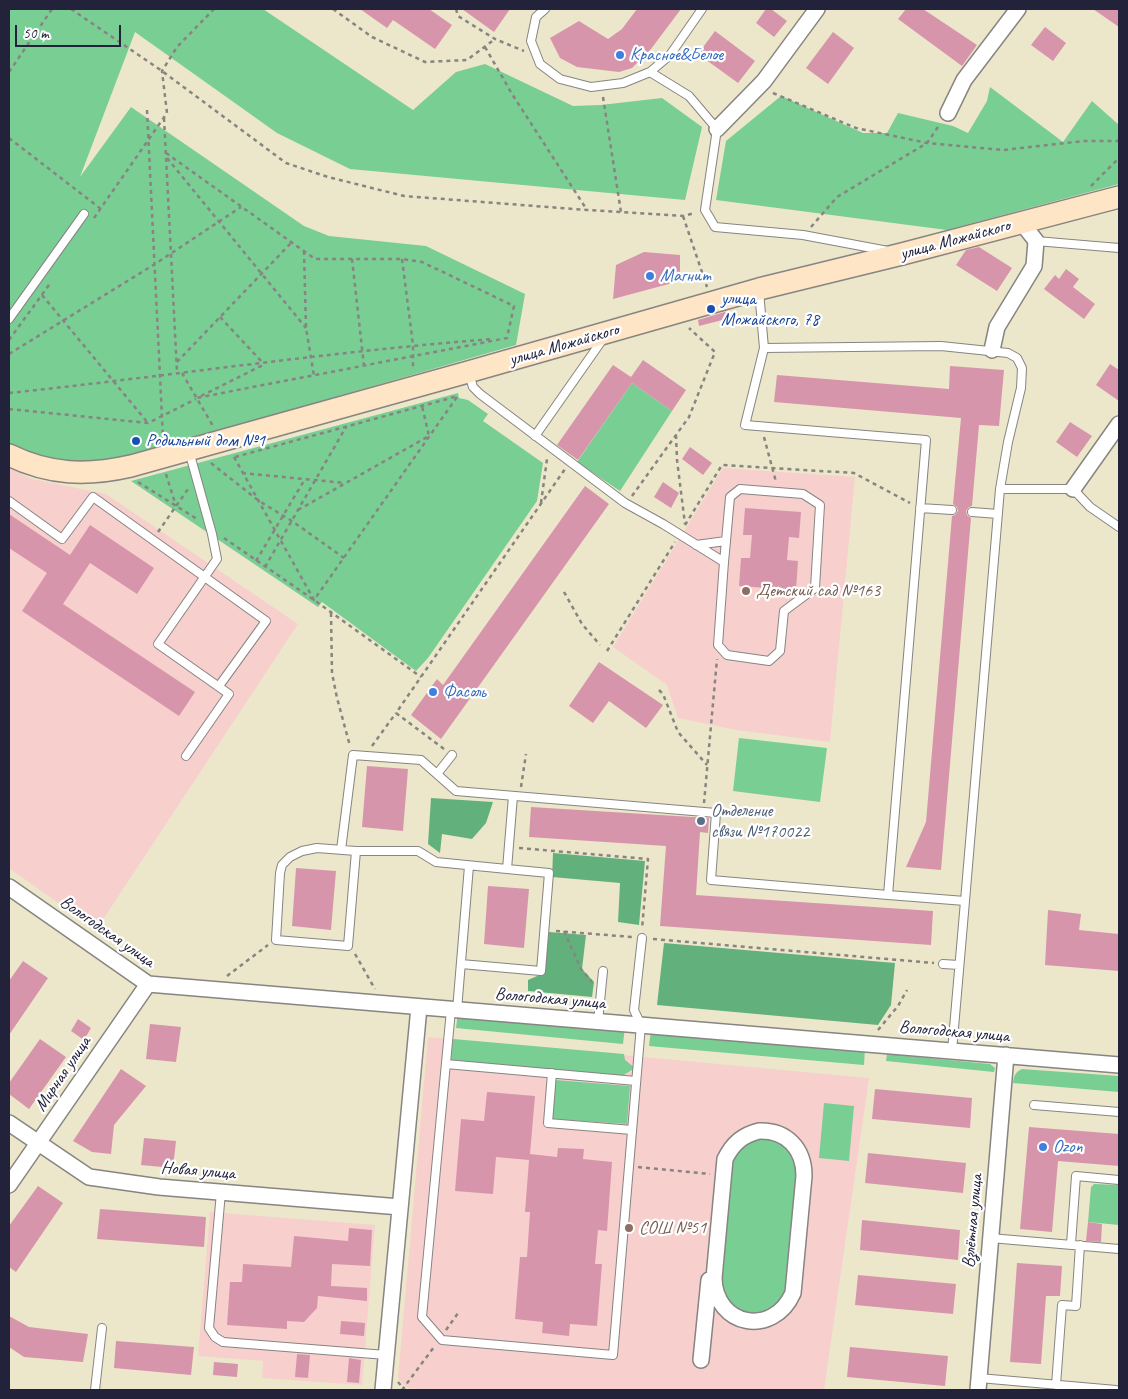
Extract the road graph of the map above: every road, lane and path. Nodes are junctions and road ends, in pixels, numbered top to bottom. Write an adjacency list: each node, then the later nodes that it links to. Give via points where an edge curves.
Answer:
1 (52, 9): 14 (path)
2 (72, 9): 13 (path)
3 (214, 9): 13 (path, via 177,46)
4 (333, 9): 11 (path, via 372,38 425,62 467,60)
5 (456, 9): 10 (path, via 458,16)
6 (545, 9): 12 (lane, via 536,16 531,41)
7 (702, 9): 15 (lane, via 670,55)
8 (817, 9): 17 (street)
9 (1018, 9): 20 (street, via 964,80)
10 (495, 39): 11 (path); 12 (path)
11 (485, 47): 33 (path)
12 (537, 56): 16 (lane, via 540,64 560,79 591,87)
13 (162, 71): 19 (path); 33 (path, via 286,163 328,177 404,196)
14 (9, 72)
15 (650, 72): 16 (lane, via 623,83); 22 (lane, via 690,96)
16 (601, 86): 35 (path)
17 (757, 87): 22 (street); 25 (path, via 856,128)
18 (147, 110): 49 (path)
19 (167, 113)
20 (948, 113): 25 (path)
21 (164, 117): 26 (path)
22 (717, 129): 34 (lane)
23 (9, 138): 31 (path)
24 (1119, 141): 25 (path, via 1084,141 1003,150)
25 (927, 143): 40 (path, via 838,197)
26 (166, 153): 27 (path); 30 (path)
27 (166, 157): 38 (path); 45 (path)
28 (1119, 158): 32 (path)
29 (1119, 197): 32 (main road, улица Можайского)
30 (241, 207): 38 (path); 42 (path)
31 (101, 209)
32 (1073, 209): 39 (main road, улица Можайского)
33 (587, 210): 35 (path)
34 (705, 210): 37 (path); 40 (lane, via 715,227)
35 (621, 212): 37 (path)
36 (84, 214): 55 (lane)
37 (683, 216): 52 (path)
38 (219, 221): 45 (path); 50 (path)
39 (1022, 223): 41 (street); 46 (main road, улица Можайского)
40 (803, 235): 46 (lane)
41 (1036, 241): 43 (lane); 63 (street, via 1034,266 997,327)
42 (291, 243): 44 (path); 50 (path)
43 (1119, 248)
44 (304, 251): 47 (path, via 315,260); 58 (path)
45 (171, 253): 49 (path); 68 (path)
46 (902, 254): 51 (main road, улица Можайского)
47 (352, 259): 48 (path); 64 (path)
48 (402, 259): 60 (path, via 422,262 514,306); 61 (path)
49 (155, 264): 56 (path); 76 (path)
50 (261, 274): 54 (path); 58 (path)
51 (759, 289): 59 (main road, улица Можайского); 62 (lane)
52 (708, 291)
53 (42, 294): 56 (path)
54 (220, 317): 68 (path); 70 (path)
55 (9, 319)
56 (64, 320): 65 (path); 78 (path)
57 (686, 325): 89 (path, via 714,352 688,417)
58 (306, 328): 66 (path)
59 (608, 332): 73 (main road, улица Можайского); 91 (lane)
60 (507, 338): 61 (path); 67 (path)
61 (413, 345): 64 (path); 67 (path)
62 (764, 348): 63 (lane, via 941,346); 87 (lane, via 745,425)
63 (992, 350): 106 (lane, via 1008,352 1017,358 1022,368 1021,388)
64 (362, 351): 66 (path); 71 (path)
65 (9, 354)
66 (311, 357): 69 (path); 77 (path)
67 (412, 357): 71 (path); 75 (path)
68 (176, 362): 74 (path)
69 (269, 362): 70 (path); 80 (path)
70 (263, 363): 72 (path)
71 (364, 366): 77 (path)
72 (182, 372): 74 (path); 80 (path)
73 (468, 372): 91 (lane, via 473,387 480,394); 94 (main road, улица Можайского)
74 (177, 373): 76 (path)
75 (413, 374)
76 (160, 375): 78 (path); 84 (path)
77 (314, 376): 80 (path)
78 (114, 382): 79 (path); 85 (path)
79 (9, 393)
80 (196, 398): 84 (path); 94 (path)
81 (420, 402): 82 (path)
82 (422, 406): 88 (path); 90 (path); 90 (path, via 458,396)
83 (9, 409): 85 (path)
84 (163, 415): 85 (path)
85 (148, 423)
86 (1119, 424): 107 (street)
87 (761, 426): 98 (path); 113 (lane, via 926,440)
88 (346, 427): 94 (path); 104 (path)
89 (676, 435): 110 (path, via 635,494); 123 (path, via 685,525)
90 (429, 436): 105 (path); 128 (path)
91 (535, 436): 96 (lane)
92 (548, 452): 111 (path)
93 (9, 455): 95 (main road, улица Можайского, via 26,464 47,469 89,472)
94 (225, 455): 95 (main road, улица Можайского); 97 (path); 99 (path)
95 (192, 459): 97 (path); 100 (lane)
96 (570, 462): 110 (lane); 111 (path)
97 (211, 463): 109 (path)
98 (772, 468)
99 (242, 473): 102 (path); 109 (path)
100 (197, 475): 112 (path); 121 (lane)
101 (159, 476): 112 (path, via 166,474)
102 (305, 479): 104 (path); 118 (path)
103 (144, 480): 112 (path, via 137,482)
104 (316, 480): 105 (path); 114 (path)
105 (346, 484): 114 (path)
106 (1000, 489): 107 (lane); 117 (lane)
107 (1073, 489): 120 (lane, via 1090,507)
108 (9, 501): 125 (lane, via 62,539 93,497)
109 (259, 501): 118 (path); 122 (path)
110 (625, 503): 123 (lane)
111 (540, 505): 139 (path)
112 (176, 506): 121 (path); 125 (path)
113 (920, 508): 115 (lane); 158 (lane)
114 (298, 510): 119 (path)
115 (952, 510)
116 (972, 512): 117 (lane)
117 (998, 514): 159 (lane)
118 (283, 516): 119 (path); 122 (path)
119 (292, 521): 124 (path); 128 (path)
120 (1119, 527)
121 (210, 528): 129 (path); 132 (lane, via 217,559)
122 (275, 529): 124 (path); 129 (path)
123 (680, 535): 127 (lane); 138 (path)
124 (281, 539): 131 (path); 134 (path)
125 (153, 540): 132 (lane)
126 (726, 541): 127 (lane); 130 (lane); 136 (lane, via 730,497 740,489 803,494 820,505 815,588 784,611 780,651 770,661 726,655)
127 (696, 545): 130 (lane)
128 (344, 558): 134 (path)
129 (256, 561): 131 (path)
130 (724, 562): 136 (lane)
131 (265, 567): 134 (path)
132 (204, 577): 140 (lane, via 158,644); 140 (lane, via 266,621)
133 (564, 592): 137 (path, via 582,624)
134 (314, 600): 135 (path)
135 (331, 613): 139 (path); 144 (path, via 332,673)
136 (718, 645): 148 (path)
137 (600, 646)
138 (607, 651)
139 (421, 677): 142 (path)
140 (219, 686): 146 (lane, via 229,694)
141 (659, 690): 148 (path, via 664,694 678,732)
142 (396, 712): 145 (path); 147 (path)
143 (526, 754): 150 (path)
144 (353, 755): 147 (lane); 153 (lane)
145 (452, 755): 149 (lane)
146 (186, 756)
147 (366, 756): 149 (lane, via 421,760)
148 (708, 765): 151 (path)
149 (437, 774): 150 (lane, via 456,791)
150 (517, 796): 151 (lane); 152 (lane)
151 (703, 812): 158 (lane, via 716,813 711,880)
152 (509, 848): 156 (lane); 162 (path, via 648,859)
153 (341, 850): 154 (lane); 163 (lane, via 317,848 302,851 282,865)
154 (356, 851): 155 (lane, via 418,851 436,862); 163 (lane, via 348,946)
155 (469, 866): 156 (lane); 164 (lane)
156 (507, 869): 160 (lane, via 549,873)
157 (9, 886): 168 (street, Вологодская улица)
158 (888, 895): 159 (lane)
159 (965, 901): 166 (lane)
160 (544, 930): 161 (path); 164 (lane, via 540,971)
161 (564, 931): 162 (path); 171 (path, via 581,969)
162 (642, 938): 165 (path); 175 (lane, via 634,1010)
163 (276, 940): 169 (path)
164 (461, 964): 173 (lane)
165 (943, 964): 166 (lane)
166 (959, 965): 177 (lane)
167 (602, 971): 171 (lane)
168 (148, 984): 169 (street, Вологодская улица); 187 (street, Мирная улица)
169 (208, 990): 172 (street, Вологодская улица)
170 (907, 990): 176 (path)
171 (601, 991): 174 (lane)
172 (418, 1007): 173 (street, Вологодская улица); 193 (street)
173 (454, 1010): 174 (street, Вологодская улица); 179 (lane)
174 (598, 1022): 175 (street, Вологодская улица)
175 (641, 1026): 177 (street, Вологодская улица); 182 (lane)
176 (878, 1030)
177 (952, 1051): 178 (street, Вологодская улица)
178 (1006, 1055): 180 (street, Вологодская улица); 194 (street, Взлётная улица)
179 (446, 1064): 181 (lane); 200 (lane, via 422,1317)
180 (1119, 1065)
181 (552, 1073): 182 (lane); 186 (lane, via 548,1123)
182 (636, 1081): 186 (lane)
183 (1034, 1105): 184 (lane)
184 (1119, 1112)
185 (9, 1123): 187 (street, Новая улица)
186 (632, 1130): 188 (lane)
187 (38, 1143): 191 (street, Мирная улица); 192 (street, Новая улица, via 89,1177)
188 (629, 1166): 189 (path); 200 (lane, via 613,1355)
189 (721, 1167): 189 (street, via 735,1143 759,1131 786,1137 802,1158 804,1176 793,1293 784,1309 769,1319 742,1320 726,1310 716,1296 714,1278); 202 (street)
190 (1119, 1180): 195 (lane, via 1076,1176)
191 (9, 1185)
192 (220, 1192): 193 (street, Новая улица); 201 (lane, via 209,1328 215,1337 223,1342)
193 (400, 1206): 201 (street)
194 (990, 1238): 195 (lane); 203 (street, Взлётная улица)
195 (1071, 1244): 196 (lane)
196 (1080, 1245): 197 (lane); 204 (lane, via 1076,1306 1062,1305)
197 (1119, 1249)
198 (458, 1313): 200 (path)
199 (102, 1328): 205 (lane)
200 (440, 1338): 207 (path)
201 (386, 1355): 206 (street)
202 (701, 1360)
203 (978, 1384): 204 (lane)
204 (1056, 1385): 208 (lane)
205 (95, 1390)
206 (383, 1390)
207 (402, 1390)
208 (1116, 1390)

